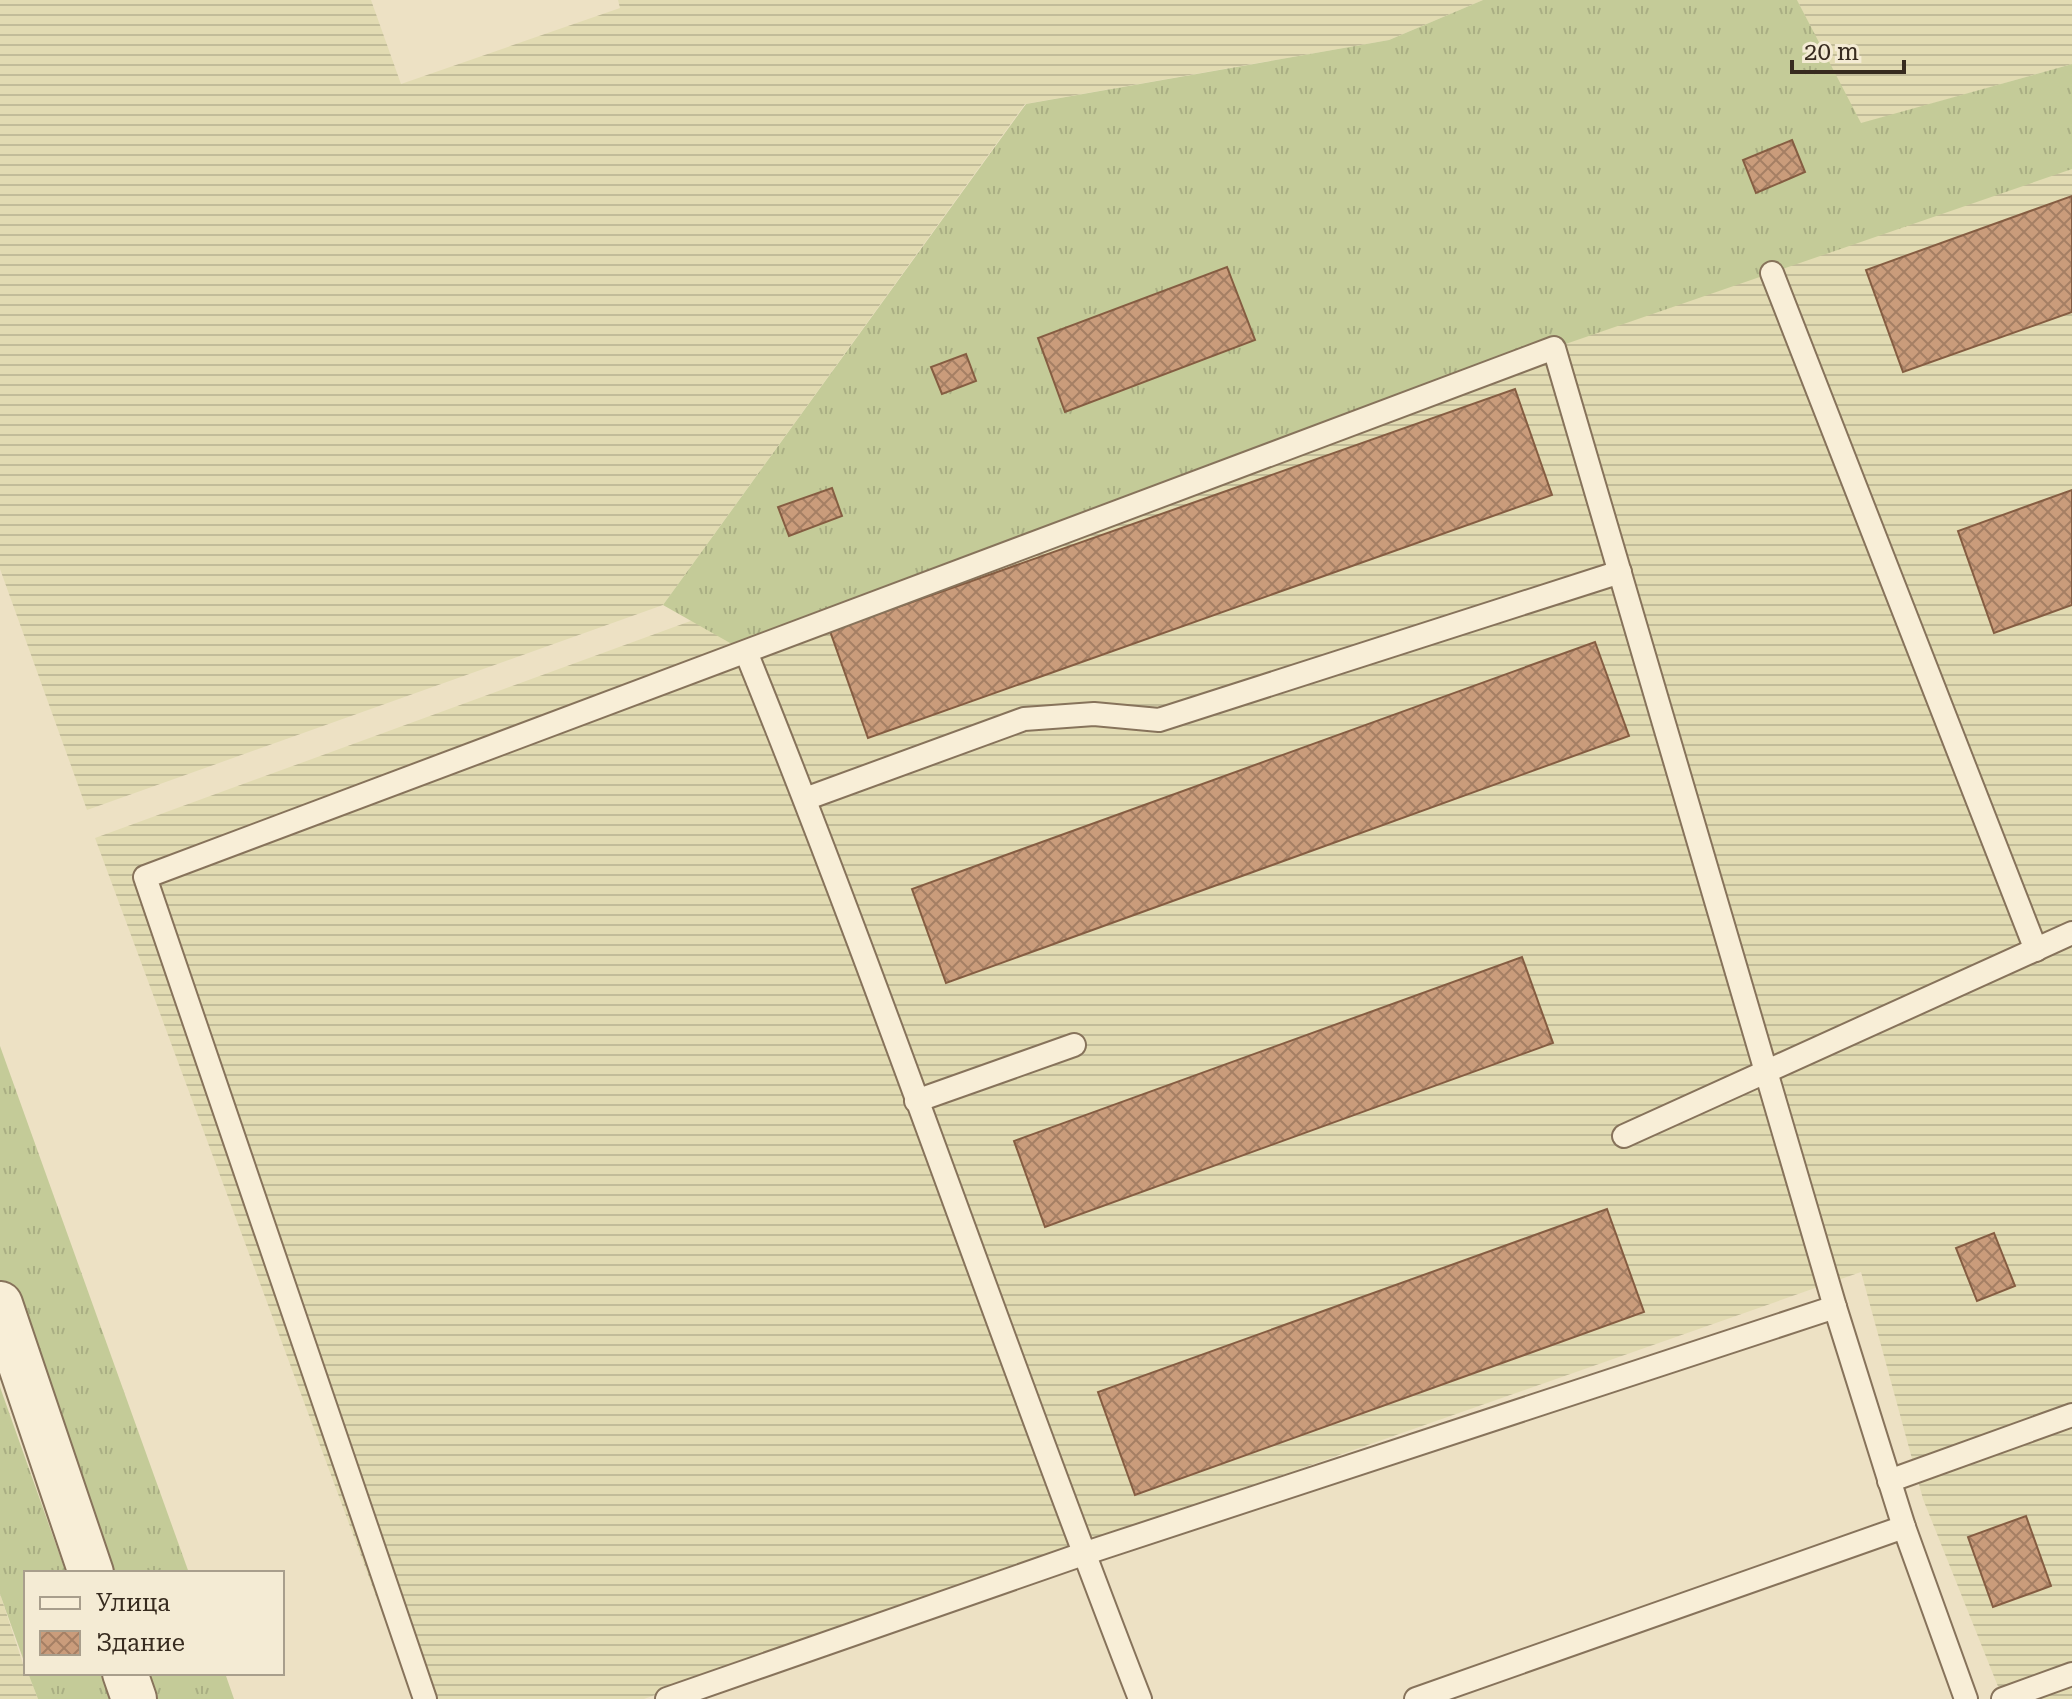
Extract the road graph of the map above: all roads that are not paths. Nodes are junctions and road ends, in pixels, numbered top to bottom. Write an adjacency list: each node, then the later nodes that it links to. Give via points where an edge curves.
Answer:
1 (1772, 273): 6 (lane)
2 (1620, 572): 3 (lane, via 1554,348); 4 (lane, via 1159,720 1094,714 1024,719); 8 (lane)
3 (746, 652): 4 (lane); 21 (lane, via 145,877)
4 (805, 799): 9 (lane)
5 (2072, 933): 6 (lane)
6 (2036, 950): 8 (lane)
7 (1074, 1045): 9 (lane)
8 (1766, 1070): 10 (lane); 12 (lane)
9 (916, 1101): 16 (lane)
10 (1624, 1136)
11 (0, 1304): 17 (street)
12 (1835, 1307): 14 (lane); 16 (lane)
13 (2072, 1415): 14 (lane)
14 (1889, 1481): 15 (lane)
15 (1904, 1527): 24 (lane); 25 (lane)
16 (1083, 1554): 22 (lane); 23 (lane)
17 (90, 1571)
18 (2072, 1674): 26 (lane)
19 (126, 1675): 20 (street)
20 (134, 1699)
21 (425, 1699)
22 (667, 1699)
23 (1140, 1699)
24 (1416, 1699)
25 (1966, 1699)
26 (2003, 1699)

